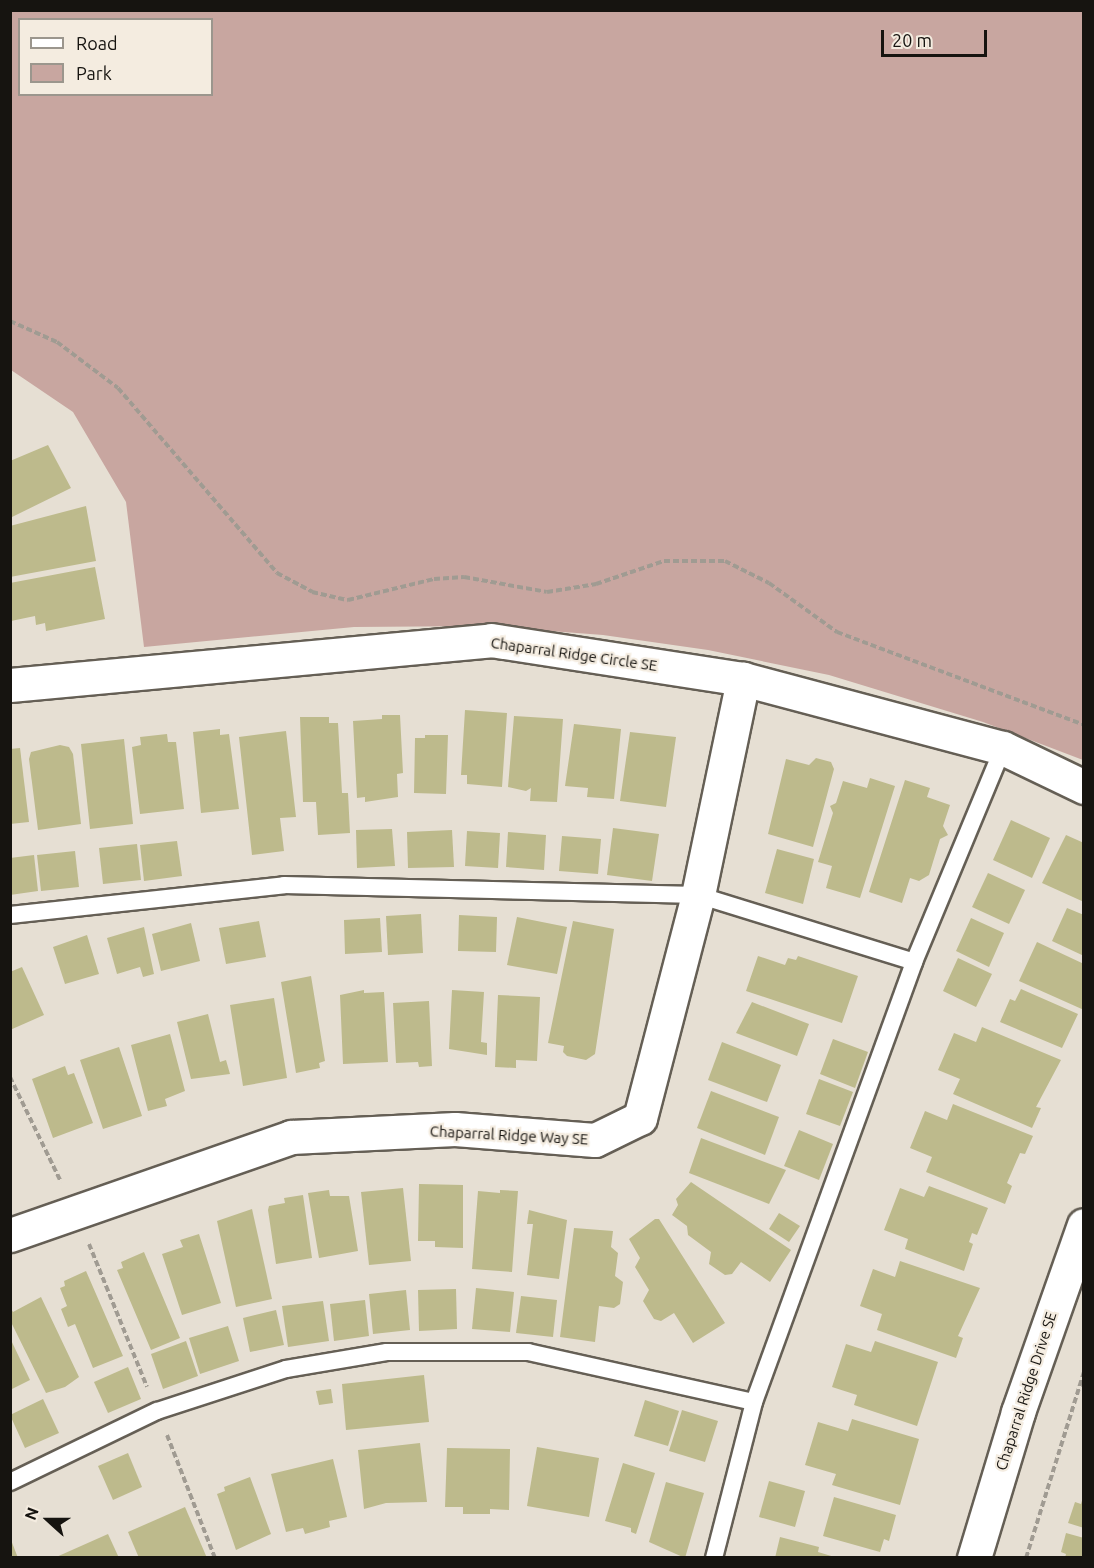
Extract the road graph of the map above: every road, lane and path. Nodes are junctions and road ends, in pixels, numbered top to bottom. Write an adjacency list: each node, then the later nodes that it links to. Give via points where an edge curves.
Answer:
1 (10, 321): 4 (path, via 57,342 111,382 169,443 277,573 312,592 348,600 434,579 464,577 547,592 596,584 664,561 725,561 769,583 837,632)
2 (744, 679): 3 (street, Chaparral Ridge Circle SE, via 491,640); 5 (street, Chaparral Ridge Circle SE); 7 (street, Chaparral Ridge Way SE)
3 (10, 685)
4 (1083, 725)
5 (1003, 748): 6 (street, Chaparral Ridge Circle SE); 9 (lane)
6 (1083, 787)
7 (698, 896): 8 (lane, via 284,885); 9 (lane); 11 (street, Chaparral Ridge Way SE, via 640,1118 596,1140 455,1129 291,1137)
8 (10, 915)
9 (914, 962): 15 (lane)
10 (10, 1077): 11 (path)
11 (75, 1211): 13 (street, Chaparral Ridge Way SE); 16 (path)
12 (1083, 1225): 20 (street, Chaparral Ridge Drive SE, via 1023,1394)
13 (10, 1235)
14 (1083, 1372): 21 (path)
15 (753, 1402): 16 (lane, via 528,1352 387,1352 286,1369); 19 (lane)
16 (157, 1411): 17 (lane); 18 (path)
17 (10, 1482)
18 (215, 1557)
19 (714, 1557)
20 (974, 1557)
21 (1026, 1557)

